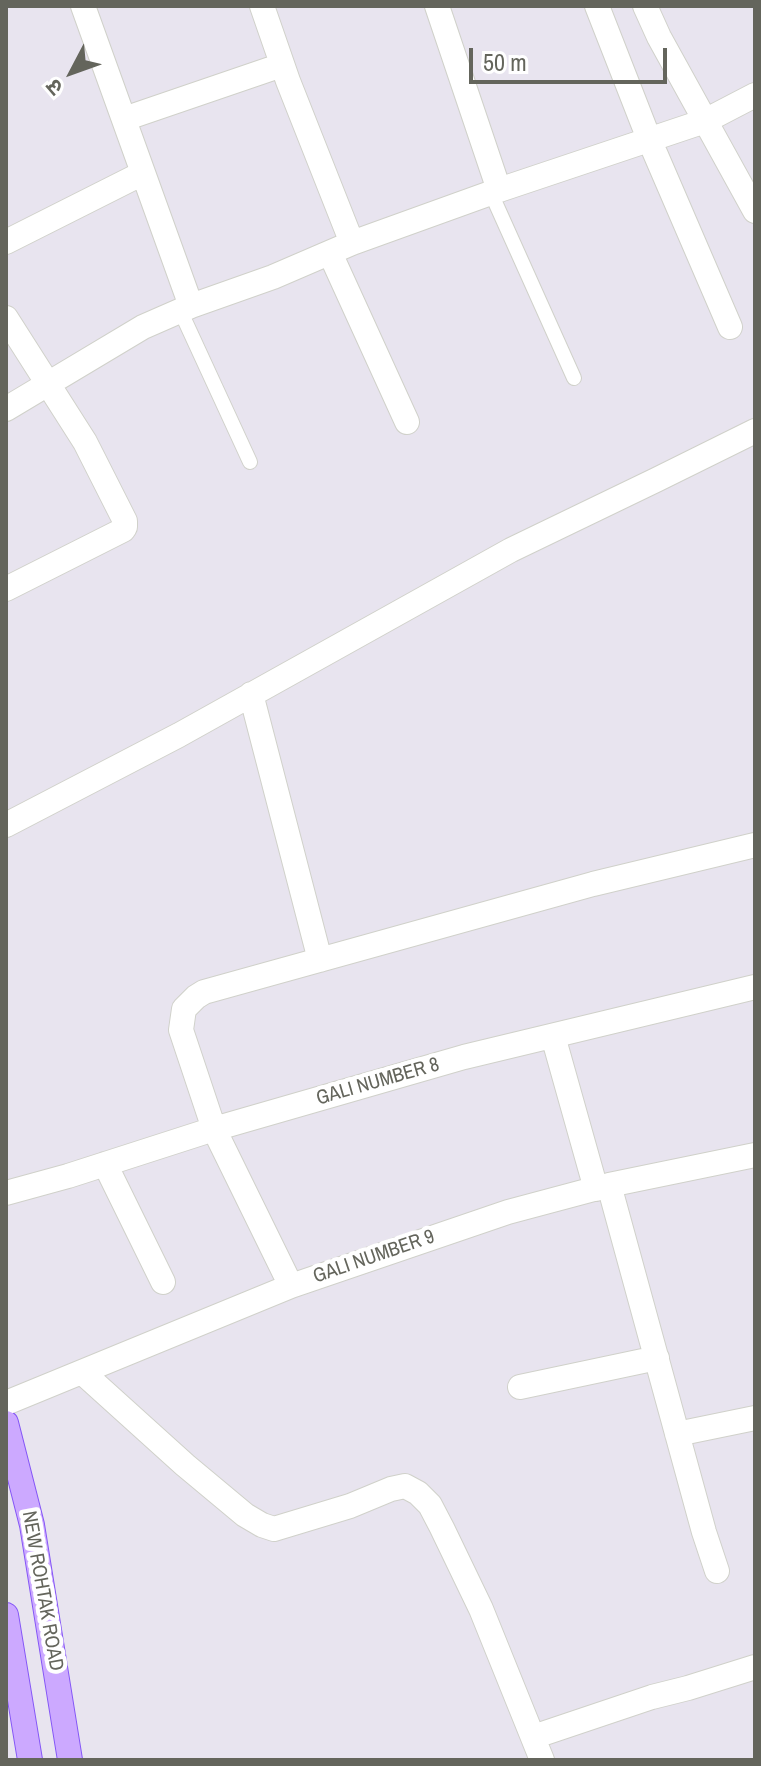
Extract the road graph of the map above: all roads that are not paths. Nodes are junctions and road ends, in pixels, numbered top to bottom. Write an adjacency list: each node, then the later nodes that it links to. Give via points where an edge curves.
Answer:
1 (83, 6): 8 (street)
2 (262, 6): 6 (street)
3 (597, 6): 10 (street)
4 (645, 6): 9 (street)
5 (440, 7): 12 (street)
6 (282, 65): 8 (street); 15 (street)
7 (755, 95): 9 (street)
8 (124, 119): 11 (street)
9 (705, 121): 10 (street); 13 (street)
10 (649, 139): 12 (street); 18 (street)
11 (143, 173): 14 (street); 16 (street)
12 (495, 191): 15 (street); 19 (lane)
13 (755, 211)
14 (6, 242)
15 (341, 248): 16 (street); 22 (street)
16 (186, 308): 20 (street); 24 (lane)
17 (6, 318): 20 (street)
18 (730, 327)
19 (574, 378)
20 (49, 383): 21 (street); 25 (street, via 85,442 125,527)
21 (6, 409)
22 (407, 422)
23 (755, 432): 26 (street, via 511,550)
24 (250, 462)
25 (6, 589)
26 (251, 694): 27 (street); 29 (street)
27 (6, 825)
28 (755, 845): 29 (street)
29 (320, 960): 32 (street, via 204,992 184,1009 181,1030)
30 (755, 987): 31 (street, GALI NUMBER 8)
31 (553, 1036): 32 (street, GALI NUMBER 8); 35 (street)
32 (214, 1129): 34 (street, GALI NUMBER 8); 38 (street)
33 (755, 1155): 35 (street, GALI NUMBER 9)
34 (105, 1164): 36 (street, GALI NUMBER 8); 37 (street)
35 (602, 1187): 38 (street, GALI NUMBER 9, via 508,1212); 39 (street)
36 (6, 1193)
37 (163, 1282)
38 (291, 1286): 40 (street, GALI NUMBER 9)
39 (657, 1358): 41 (street); 45 (street)
40 (82, 1372): 42 (street, GALI NUMBER 9); 49 (street, via 185,1465 262,1525 274,1529 405,1486 418,1493 430,1505 481,1609)
41 (520, 1387)
42 (6, 1403)
43 (755, 1418): 45 (street)
44 (6, 1423): 51 (main road, NEW ROHTAK ROAD, via 32,1525)
45 (677, 1434): 46 (street)
46 (717, 1571)
47 (6, 1615): 50 (main road, NEW ROHTAK ROAD)
48 (755, 1667): 49 (street, via 652,1697)
49 (538, 1749)
50 (30, 1760)
51 (70, 1760)

